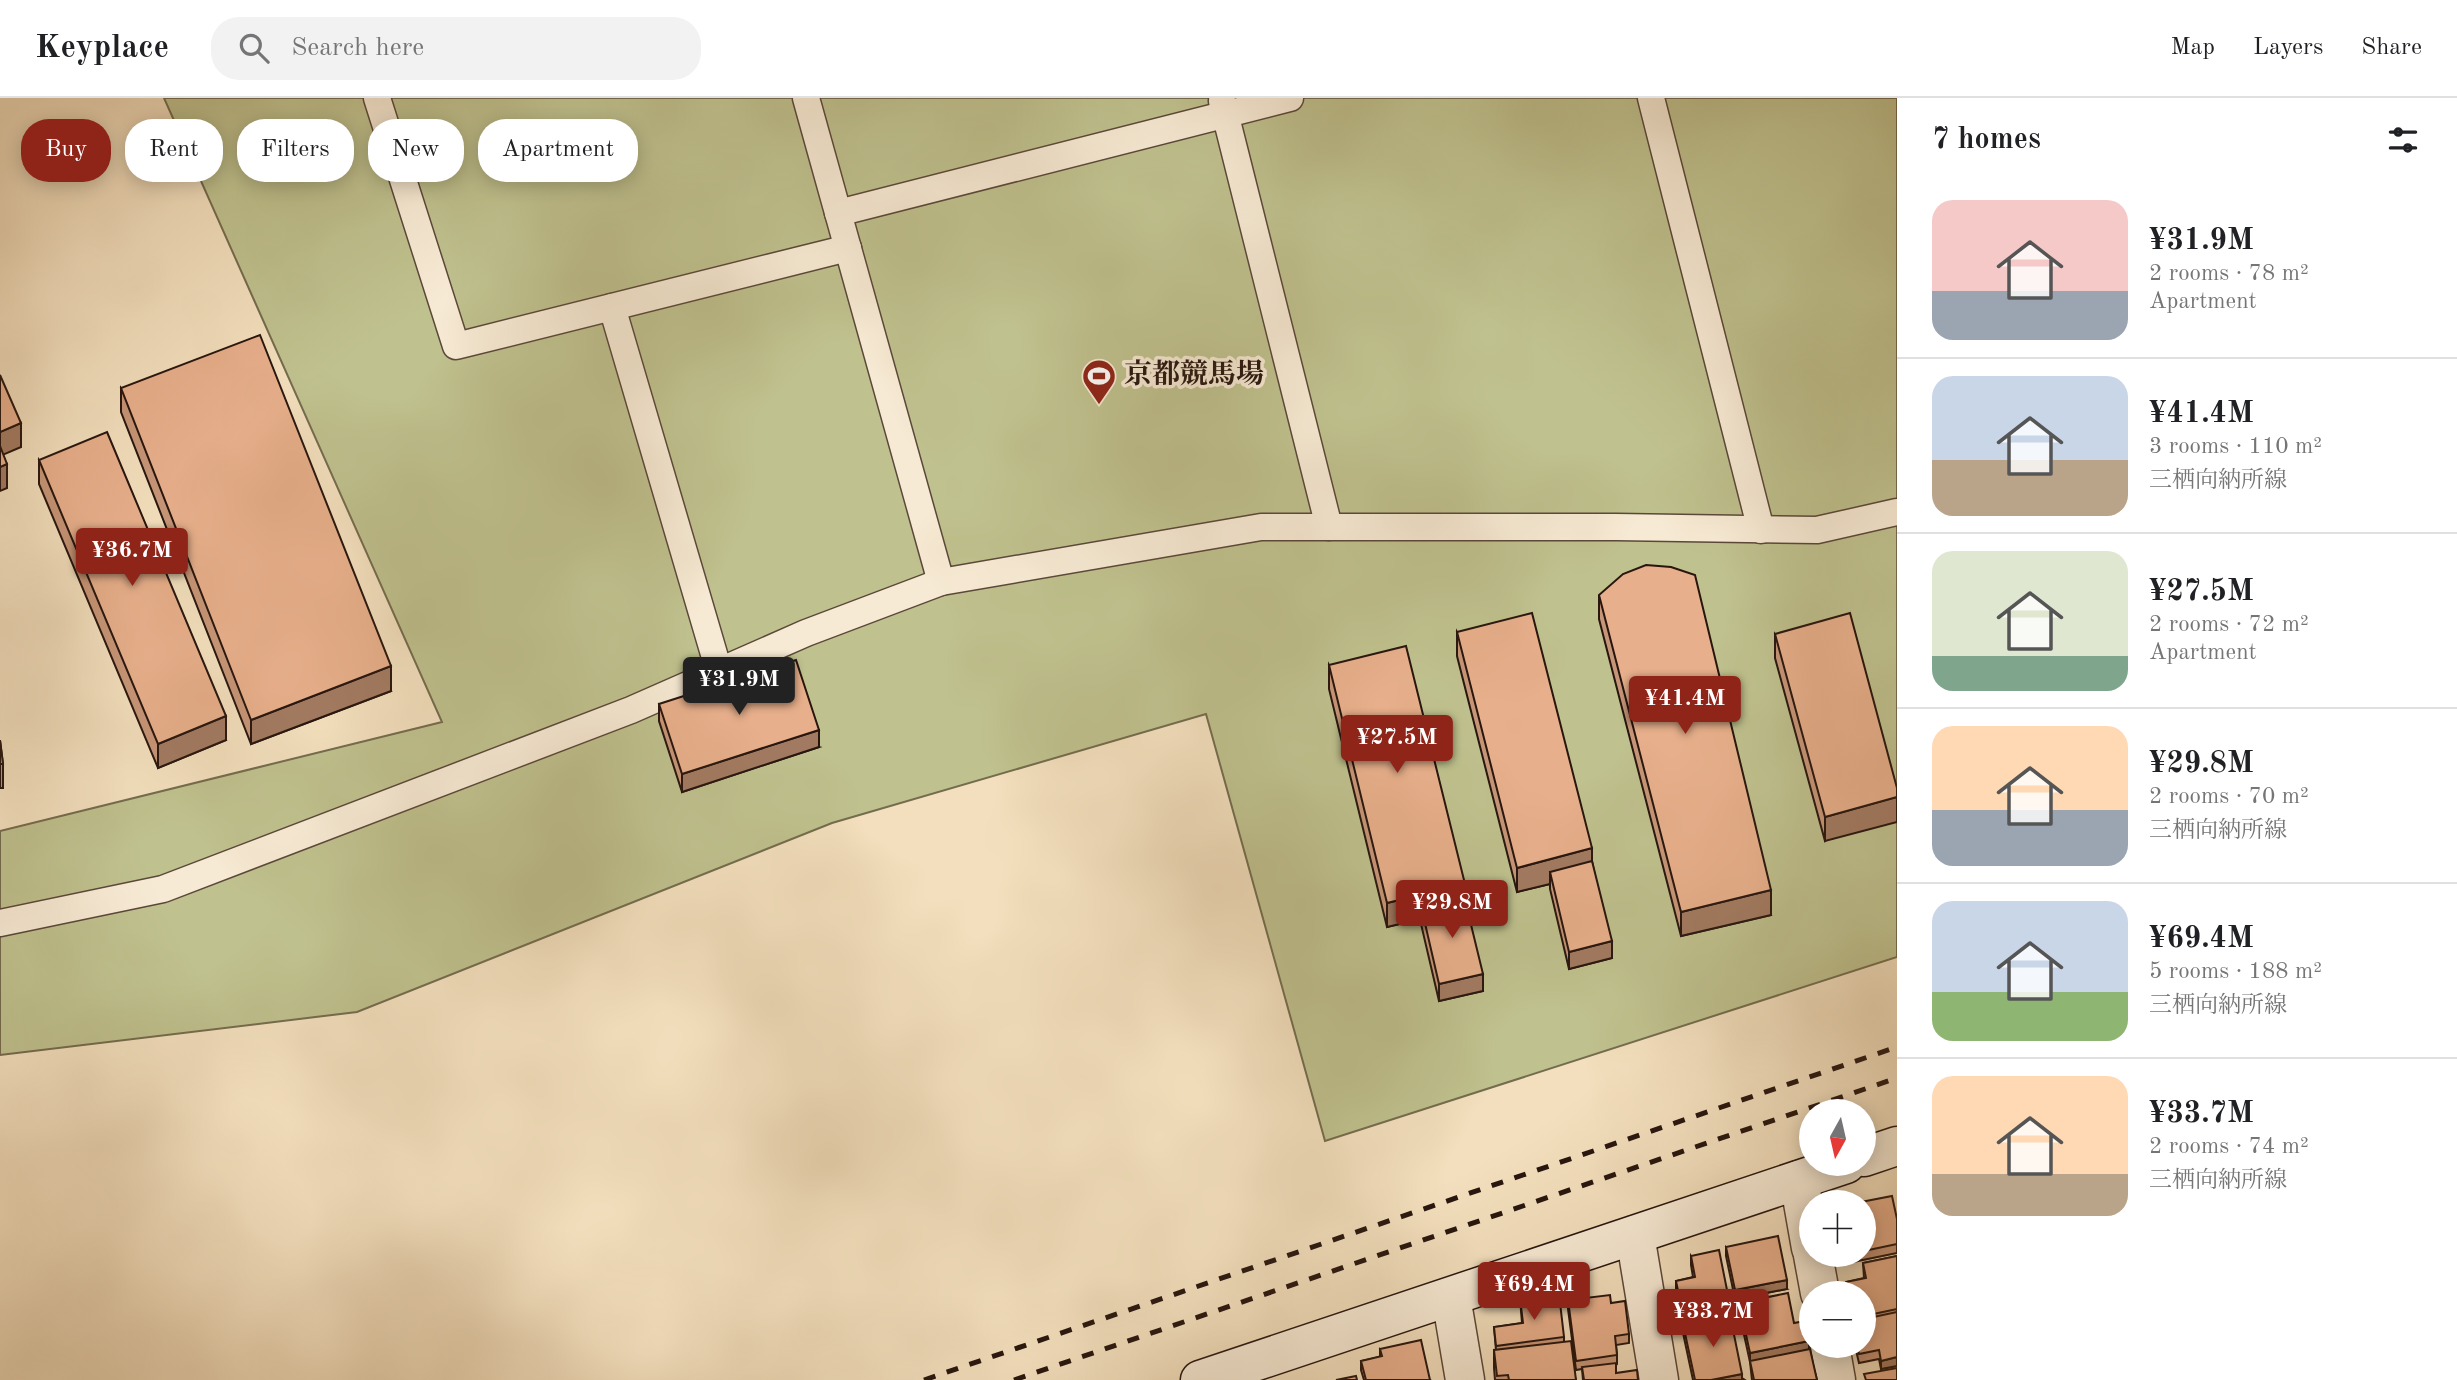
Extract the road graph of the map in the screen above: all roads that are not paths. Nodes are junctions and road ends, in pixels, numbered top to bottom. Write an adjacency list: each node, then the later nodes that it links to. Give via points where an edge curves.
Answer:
1 (377, 98): 8 (lane, via 456,346)
2 (806, 98): 6 (lane)
3 (1290, 98): 5 (lane)
4 (1651, 98): 11 (lane)
5 (1224, 106): 6 (lane); 10 (lane)
6 (838, 213): 7 (lane)
7 (848, 248): 8 (lane); 12 (lane)
8 (612, 307): 13 (lane)
9 (1897, 512): 11 (lane, via 1817,530)
10 (1329, 527): 11 (lane); 12 (lane, via 1261,527)
11 (1761, 530)
12 (942, 582): 13 (lane)
13 (719, 671): 14 (lane, via 631,710 163,888)
14 (0, 923)
15 (1897, 1146): 16 (main road)
16 (1876, 1153)
17 (1811, 1176): 18 (main road)
18 (1799, 1180): 19 (main road); 20 (main road)
19 (1801, 1190)
20 (1635, 1235): 21 (main road); 26 (main road)
21 (1451, 1297): 23 (main road); 25 (main road)
22 (1832, 1358): 27 (main road)
23 (1250, 1372): 24 (main road)
24 (1200, 1380)
25 (1465, 1380)
26 (1659, 1380)
27 (1836, 1380)

